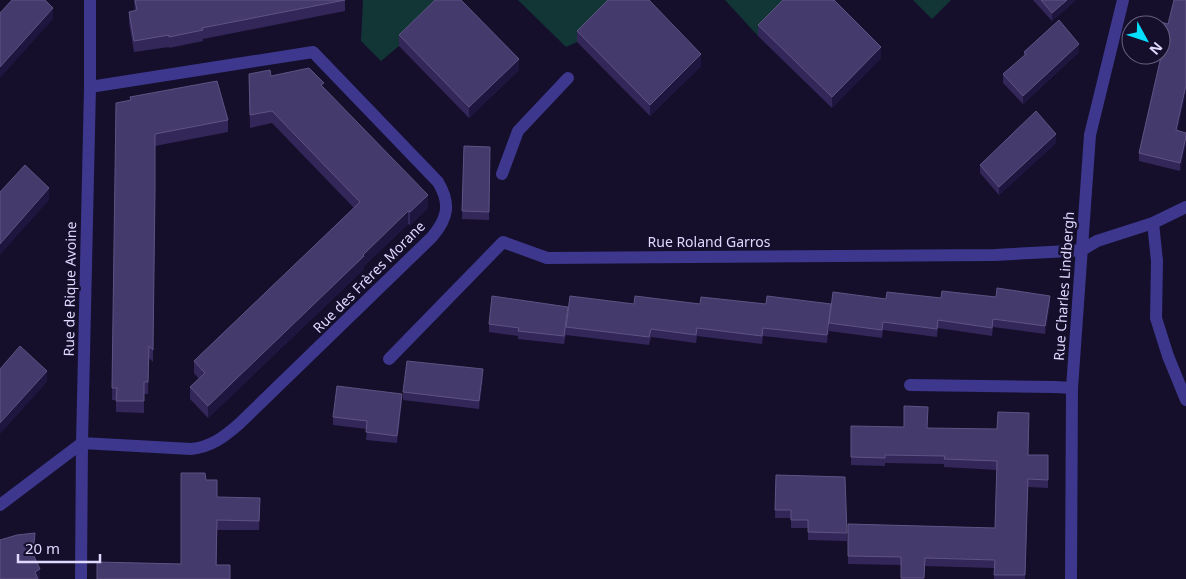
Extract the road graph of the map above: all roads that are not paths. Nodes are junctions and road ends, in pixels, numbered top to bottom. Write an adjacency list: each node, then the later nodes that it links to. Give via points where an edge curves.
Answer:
1 (90, 0): 4 (street, Rue de Rique Avoine)
2 (1123, 0): 8 (street, Rue Charles Lindbergh, via 1090,135)
3 (568, 78): 5 (street, via 518,131)
4 (90, 87): 13 (street, Rue de Rique Avoine); 13 (street, Rue des Frères Morane, via 313,52 438,182 445,195 446,211 432,238 221,439 191,449)
5 (502, 174)
6 (1186, 207): 7 (street)
7 (1153, 223): 8 (street, via 1098,241); 12 (street, via 1157,261 1156,318)
8 (1082, 250): 9 (street, Rue Roland Garros, via 995,255 546,258 503,242); 11 (street, Rue Charles Lindbergh)
9 (388, 359)
10 (910, 385): 11 (street)
11 (1072, 388): 16 (street, Rue Charles Lindbergh)
12 (1186, 400)
13 (82, 443): 14 (street); 15 (street, Rue de Rique Avoine)
14 (0, 505)
15 (81, 579)
16 (1071, 579)

